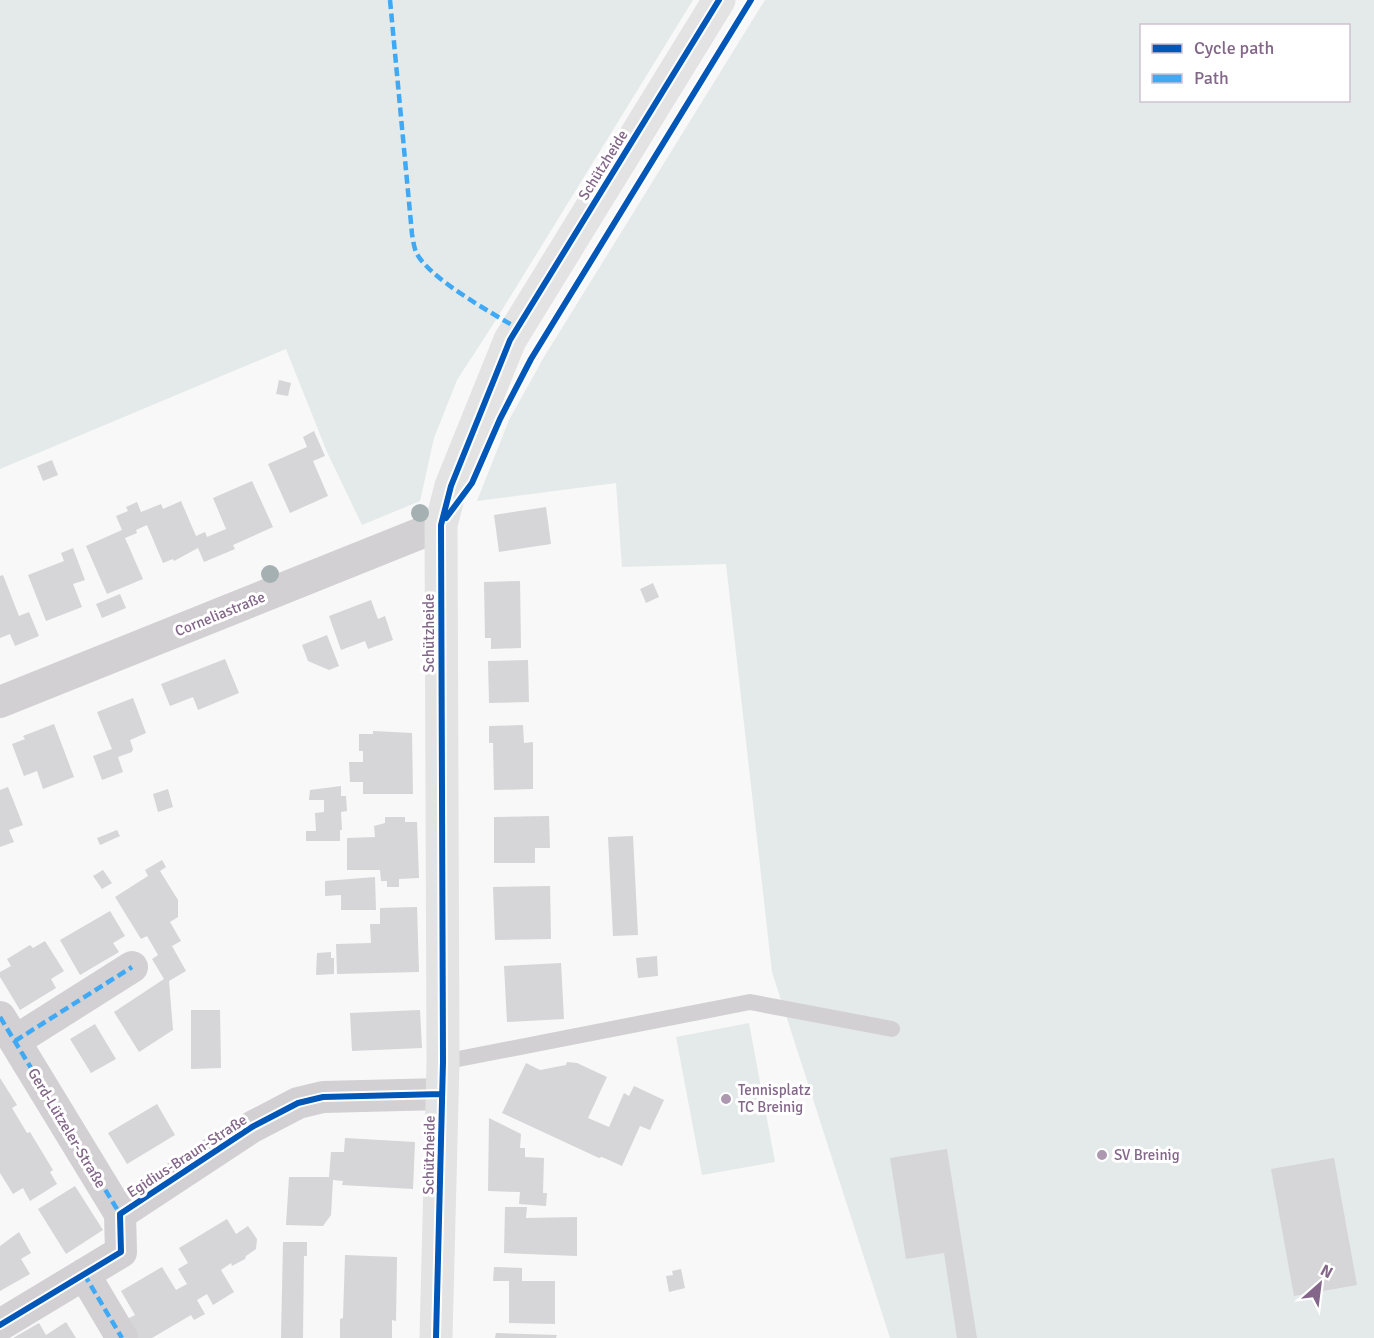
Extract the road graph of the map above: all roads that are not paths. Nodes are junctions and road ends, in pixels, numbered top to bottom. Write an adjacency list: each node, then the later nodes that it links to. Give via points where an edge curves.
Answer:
1 (719, 0): 2 (street, Schützheide, via 510,340 451,486)
2 (441, 525): 3 (street, Corneliastraße); 7 (street, Schützheide)
3 (0, 702)
4 (132, 968): 5 (street, Gerd-Lützeler-Straße)
5 (8, 1029): 9 (street, Gerd-Lützeler-Straße)
6 (892, 1029): 7 (lane, via 750,1002)
7 (443, 1062): 8 (street, Schützheide)
8 (442, 1094): 9 (street, Egidius-Braun-Straße, via 322,1097 298,1103 252,1128); 13 (street, Schützheide)
9 (120, 1214): 10 (street, Egidius-Braun-Straße, via 121,1252)
10 (84, 1274): 11 (street, Egidius-Braun-Straße); 12 (street)
11 (0, 1325)
12 (122, 1338)
13 (436, 1338)

